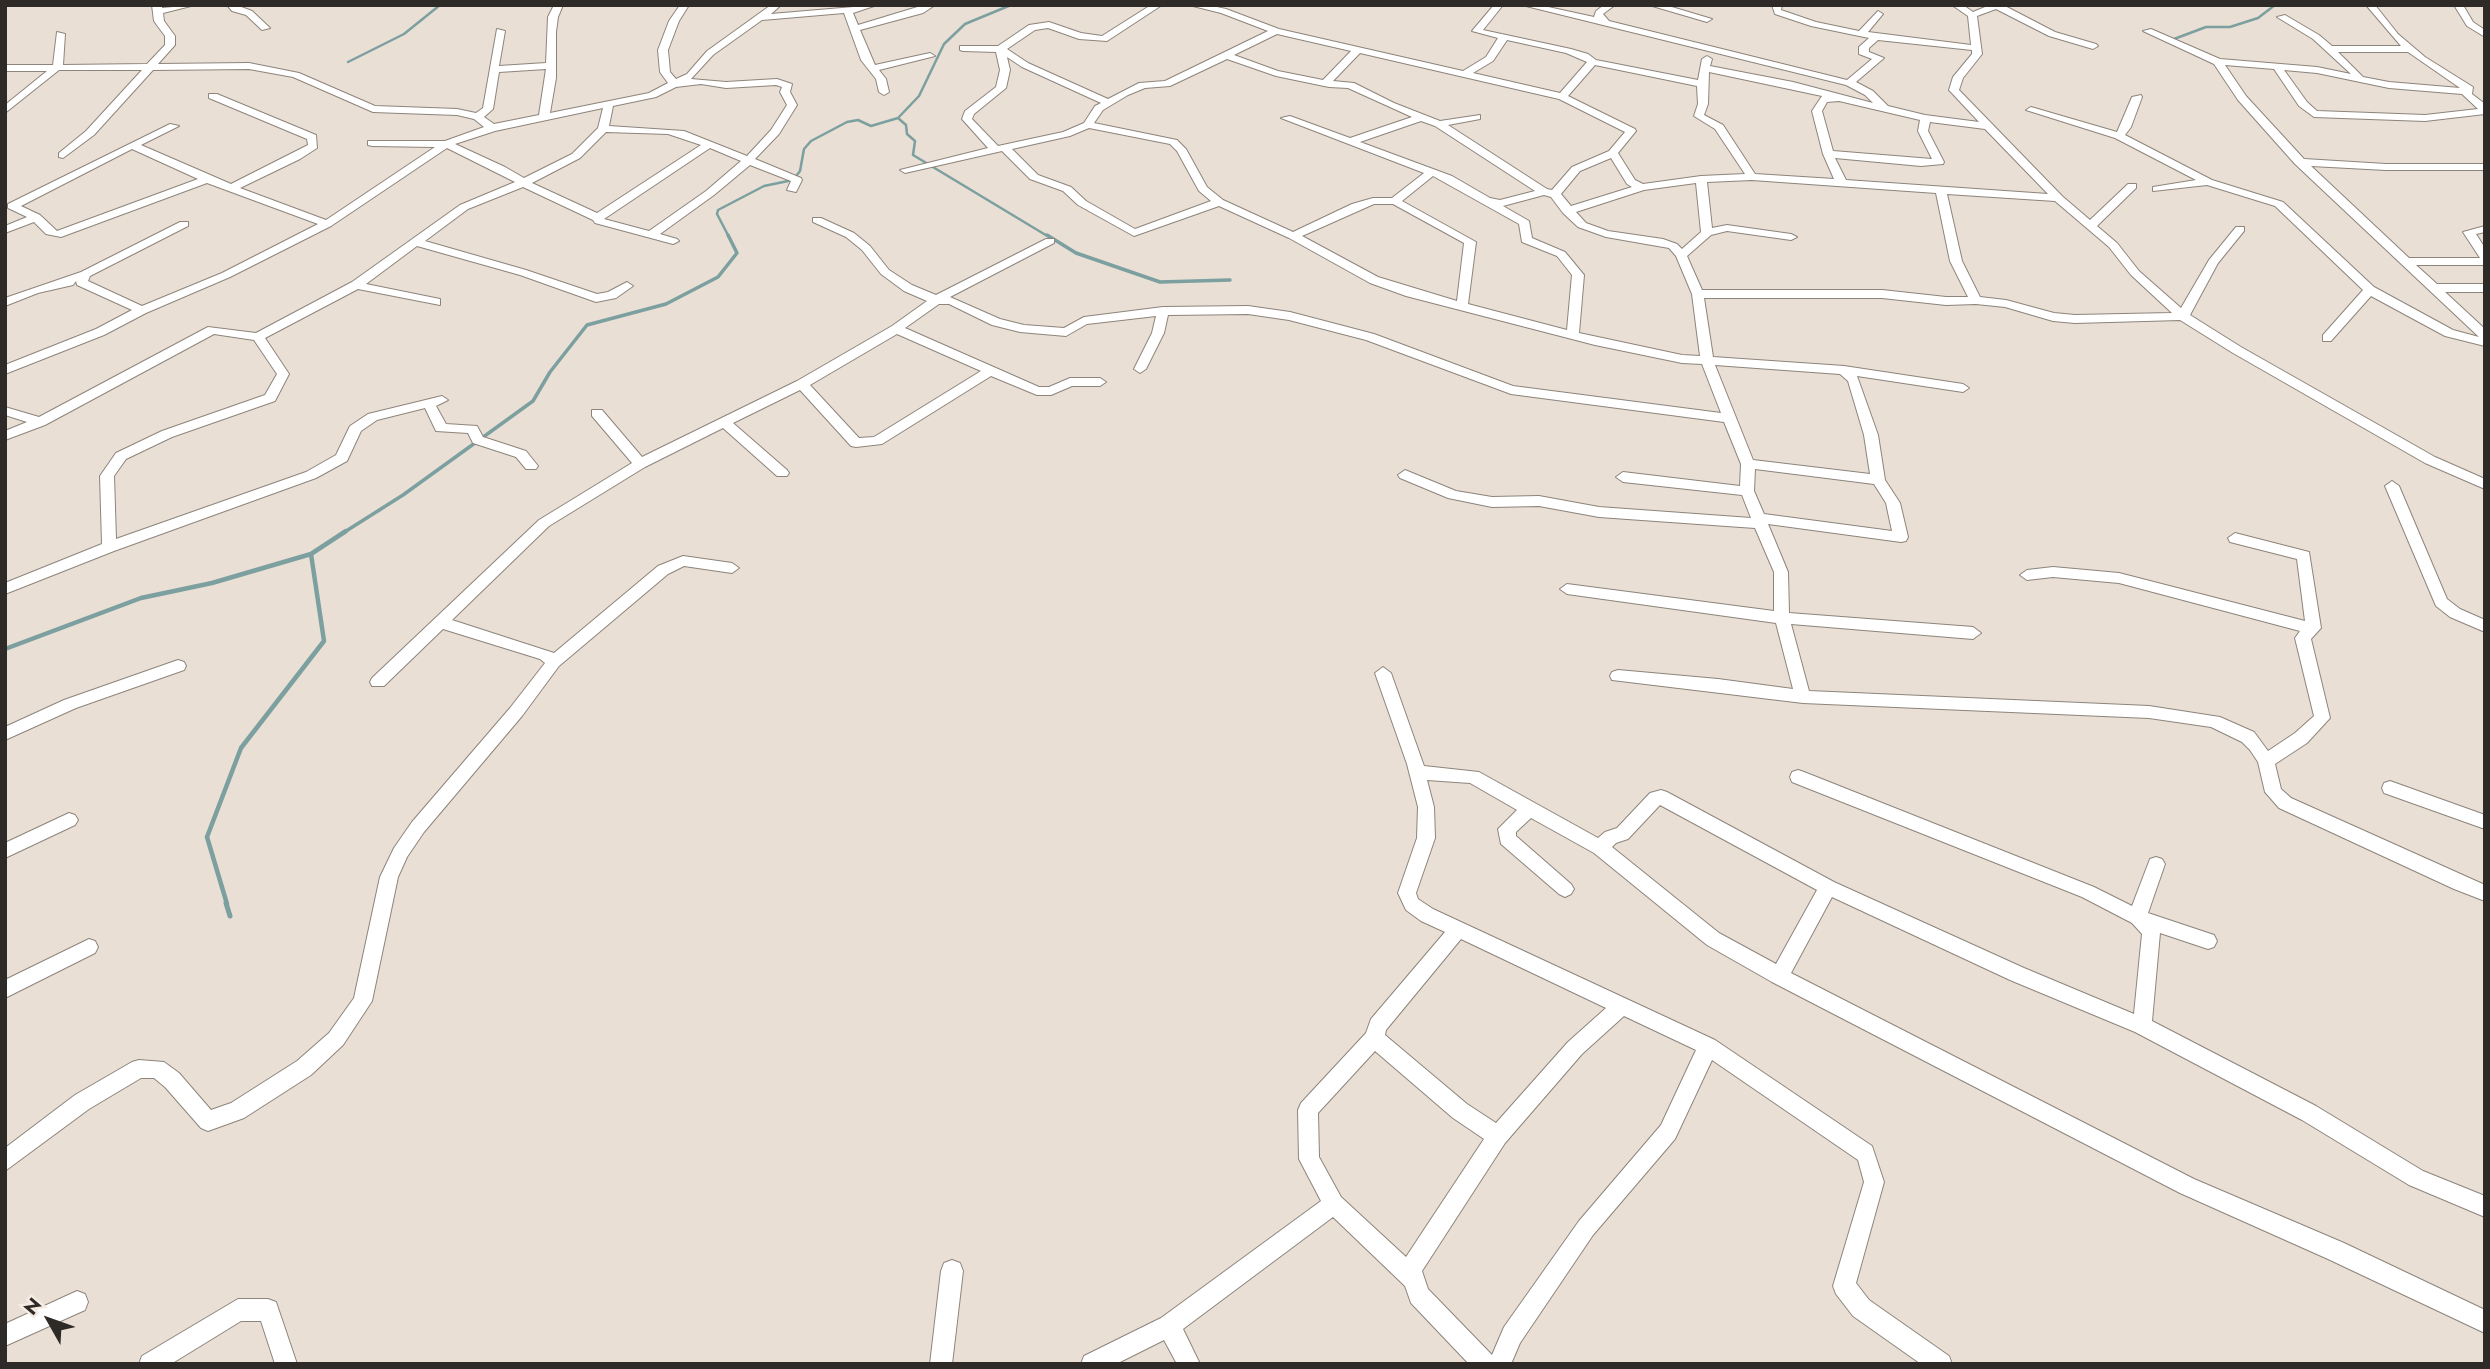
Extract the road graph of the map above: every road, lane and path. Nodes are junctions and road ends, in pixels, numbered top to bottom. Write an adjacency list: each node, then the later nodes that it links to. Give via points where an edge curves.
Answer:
1 (191, 5): 19 (street)
2 (232, 5): 27 (street)
3 (559, 5): 50 (street, via 551,32)
4 (685, 5): 61 (street, via 663,50 665,72)
5 (777, 5): 23 (street)
6 (873, 5): 20 (street)
7 (931, 5): 28 (street)
8 (1157, 5): 40 (street, via 1104,40 1049,25 1032,27)
9 (1193, 5): 30 (street)
10 (1499, 5): 35 (street, via 1477,31)
11 (1526, 5): 26 (street)
12 (1611, 5): 26 (street, via 1599,13)
13 (1653, 5): 25 (street)
14 (1778, 5): 32 (street, via 1777,12)
15 (1956, 5): 22 (street)
16 (1998, 5): 22 (street); 37 (street, via 2052,34)
17 (2370, 5): 43 (street)
18 (2458, 5): 34 (street, via 2470,24)
19 (158, 8): 48 (street, via 170,45)
20 (848, 11): 23 (street); 28 (street)
21 (1878, 14): 32 (street)
22 (1972, 15): 39 (street)
23 (760, 17): 61 (street, via 710,53 690,76)
24 (2282, 17): 42 (street)
25 (1707, 19)
26 (1606, 23): 44 (street)
27 (265, 28)
28 (854, 29): 54 (street)
29 (500, 31): 56 (street)
30 (1276, 31): 41 (street); 46 (street)
31 (2148, 31): 47 (street)
32 (1862, 33): 36 (street)
33 (60, 34): 49 (street)
34 (2485, 34)
35 (1504, 37): 51 (street, via 1585,56); 57 (street, via 1490,59)
36 (1876, 37): 39 (street); 60 (street, via 1864,47 1864,54 1879,58)
37 (2093, 46)
38 (963, 47): 40 (street)
39 (1976, 48): 85 (street, via 1977,54 1958,77 1954,90)
40 (1000, 49): 70 (street); 94 (street, via 1005,70 1001,88 967,119)
41 (1359, 49): 57 (street); 62 (street, via 1328,79)
42 (2329, 49): 43 (street); 58 (street)
43 (2410, 49): 64 (street)
44 (1709, 50): 55 (street); 60 (street)
45 (930, 56): 54 (street)
46 (1228, 56): 62 (street, via 1276,74); 70 (street, via 1167,84 1143,85)
47 (2218, 62): 52 (street); 99 (street, via 2242,98)
48 (153, 64): 49 (street); 77 (street, via 275,69 373,110 457,112); 97 (street, via 90,133)
49 (58, 66): 53 (street); 73 (street)
50 (551, 66): 56 (street); 76 (street)
51 (1591, 66): 59 (street); 63 (street); 67 (street)
52 (2277, 67): 58 (street); 75 (street, via 2314,114 2425,118)
53 (5, 68)
54 (873, 68): 65 (street)
55 (1706, 68): 63 (street); 69 (street)
56 (496, 69): 77 (street, via 488,109)
57 (1465, 74): 67 (street)
58 (2361, 77): 64 (street, via 2389,85)
59 (1625, 80)
60 (1849, 83): 72 (street, via 1869,93)
61 (674, 84): 71 (street); 98 (street, via 777,82 788,86 785,92 792,105)
62 (1329, 84): 78 (street, via 1350,85)
63 (1702, 84): 103 (street, via 1699,116 1719,127)
64 (2470, 90): 75 (street)
65 (884, 92)
66 (214, 96): 112 (street, via 312,137 313,146 296,157)
67 (1562, 97): 95 (street, via 1631,131)
68 (2137, 97): 88 (street)
69 (1842, 99): 72 (street); 96 (street, via 1823,99 1816,111)
70 (1107, 102): 83 (street)
71 (609, 103): 76 (street); 87 (street)
72 (1884, 109): 80 (street)
73 (5, 110)
74 (2031, 110): 88 (street)
75 (2485, 110)
76 (544, 116): 86 (street)
77 (478, 117): 86 (street)
78 (1422, 117): 82 (street); 89 (street)
79 (1476, 117): 82 (street)
80 (1925, 117): 85 (street); 96 (street, via 1923,131 1939,162)
81 (1286, 118): 89 (street)
82 (1439, 124): 115 (street)
83 (1088, 125): 94 (street); 119 (street, via 1173,142 1203,189)
84 (174, 126): 93 (street)
85 (1990, 126): 116 (street)
86 (492, 128): 92 (street)
87 (603, 129): 90 (street, via 668,131); 109 (street, via 576,156)
88 (2119, 136): 108 (street)
89 (1352, 141): 102 (street)
90 (709, 142): 98 (street); 122 (street)
91 (372, 143): 92 (street)
92 (446, 144): 109 (street); 125 (street)
93 (132, 145): 104 (street); 121 (street, via 12,206)
94 (1000, 148): 101 (street); 119 (street, via 1034,177 1067,189 1134,233)
95 (1613, 153): 111 (street, via 1632,182); 115 (street, via 1576,169)
96 (1828, 154): 107 (street)
97 (63, 155)
98 (749, 160): 106 (street); 131 (street)
99 (2299, 162): 100 (street); 139 (street)
100 (2485, 167)
101 (905, 170)
102 (1432, 172): 117 (street); 118 (street)
103 (1752, 177): 105 (street); 107 (street)
104 (207, 179): 112 (street); 121 (street, via 57,235)
105 (1701, 179): 111 (street); 130 (street)
106 (792, 182)
107 (1841, 182): 113 (street)
108 (2208, 182): 114 (street); 145 (street, via 2285,207)
109 (522, 183): 122 (street); 136 (street, via 464,207)
110 (2132, 186): 126 (street)
111 (1642, 187): 120 (street)
112 (231, 188): 125 (street)
113 (1940, 188): 116 (street); 148 (street, via 1956,261)
114 (2157, 189)
115 (1549, 193): 118 (street, via 1500,203); 120 (street)
116 (2058, 198): 126 (street)
117 (1395, 201): 132 (street, via 1356,206); 151 (street, via 1470,242)
118 (1486, 201): 156 (street, via 1525,223 1526,240 1561,254 1578,275)
119 (1219, 202): 132 (street)
120 (1567, 211): 137 (street, via 1592,230 1663,242)
121 (36, 217): 129 (street)
122 (597, 218): 131 (street)
123 (817, 220): 147 (street, via 849,235 908,288)
124 (184, 224): 140 (street)
125 (327, 224): 152 (street, via 226,275)
126 (2090, 226): 154 (street)
127 (2240, 229): 154 (street, via 2213,262)
128 (2485, 229): 138 (street, via 2469,232)
129 (5, 230)
130 (1707, 233): 133 (street, via 1727,228); 137 (street)
131 (651, 235): 134 (street)
132 (1293, 236): 151 (street, via 1374,280)
133 (1791, 237)
134 (673, 241)
135 (1050, 241): 147 (street)
136 (416, 242): 141 (street); 142 (street, via 596,298)
137 (1681, 255): 146 (street)
138 (2485, 260): 139 (street)
139 (2403, 261): 143 (street)
140 (83, 278): 149 (street); 152 (street)
141 (356, 285): 150 (street); 158 (street)
142 (627, 286)
143 (2435, 288): 144 (street); 157 (street)
144 (2485, 288)
145 (2370, 290): 159 (street); 160 (street, via 2449,333)
146 (1698, 295): 148 (street, via 1882,294); 161 (street)
147 (936, 300): 153 (street, via 951,301 1024,329 1066,332 1084,321); 155 (street)
148 (1976, 300): 154 (street, via 2064,318)
149 (5, 302)
150 (436, 302)
151 (1462, 307): 156 (street)
152 (142, 310): 163 (street)
153 (1163, 311): 162 (street); 171 (street, via 1248,310 1290,316 1370,337 1511,390)
154 (2183, 316): 182 (street, via 2431,460)
155 (896, 329): 165 (street); 167 (street)
156 (1573, 335): 161 (street)
157 (2485, 336)
158 (258, 337): 172 (street, via 212,330); 187 (street, via 283,374 270,397 167,434 121,456 107,476)
159 (2327, 338)
160 (2485, 342)
161 (1707, 362): 164 (street); 171 (street)
162 (1140, 369)
163 (5, 370)
164 (1844, 370): 168 (street); 181 (street, via 1854,380 1871,435)
165 (990, 371): 166 (street, via 1037,391 1051,391 1070,382); 167 (street, via 877,441 856,443)
166 (1100, 382)
167 (802, 384): 173 (street)
168 (1963, 388)
169 (5, 411): 172 (street)
170 (597, 414): 175 (street)
171 (1729, 418): 176 (street)
172 (40, 422): 174 (street)
173 (725, 423): 175 (street); 178 (street)
174 (5, 436)
175 (640, 464): 193 (street, via 544,523)
176 (1748, 464): 181 (street); 184 (street)
177 (531, 466): 187 (street, via 521,454 482,440 472,429 441,428 435,402 373,417 355,429 341,458 311,475)
178 (782, 472)
179 (1405, 475): 185 (street, via 1453,495 1492,502)
180 (1623, 477): 184 (street)
181 (1878, 480): 185 (street, via 1893,503 1901,537)
182 (2485, 484)
183 (2392, 486): 194 (street, via 2441,602)
184 (1747, 491): 185 (street)
185 (1759, 520): 192 (street, via 1781,572)
186 (2235, 538): 195 (street, via 2304,556)
187 (109, 547): 190 (street)
188 (732, 568): 197 (street, via 683,561 663,570)
189 (2027, 575): 195 (street, via 2053,572 2119,579)
190 (5, 589)
191 (1567, 589): 192 (street)
192 (1782, 618): 196 (street); 202 (street)
193 (440, 622): 197 (street, via 545,655); 201 (street)
194 (2485, 626)
195 (2313, 628): 204 (street, via 2303,638 2322,718)
196 (1973, 634)
197 (554, 662): 228 (street, via 400,853 389,877 363,1001 328,1047 237,1111 208,1121 158,1069 139,1069 82,1102)
198 (178, 666): 203 (street, via 70,704)
199 (1384, 673): 205 (street)
200 (1618, 676): 202 (street)
201 (378, 682)
202 (1803, 697): 204 (street, via 2194,717 2248,737)
203 (5, 734)
204 (2266, 761): 216 (street, via 2273,792 2285,803)
205 (1417, 772): 208 (street, via 1473,777); 218 (street, via 1426,807 1426,838 1407,893 1419,910)
206 (1798, 777): 217 (street, via 2088,892)
207 (2390, 788): 210 (street)
208 (1529, 809): 211 (street); 215 (street, via 1507,829 1507,839)
209 (69, 820): 212 (street)
210 (2485, 822)
211 (1600, 848): 214 (street, via 1661,797); 221 (street, via 1713,939)
212 (5, 851)
213 (2156, 864): 217 (street)
214 (1828, 887): 221 (street); 224 (street)
215 (1565, 889)
216 (2485, 893)
217 (2137, 917): 219 (street); 224 (street, via 2151,932)
218 (1458, 928): 223 (street); 225 (street, via 1378,1025)
219 (2208, 941)
220 (89, 947): 222 (street)
221 (1779, 976): 234 (street, via 2187,1186)
222 (5, 990)
223 (1622, 1005): 226 (street); 227 (street, via 1576,1048)
224 (2141, 1026): 230 (street, via 2309,1113 2416,1178)
225 (1374, 1038): 227 (street, via 1460,1111); 229 (street, via 1308,1110 1309,1160)
226 (1708, 1046): 243 (street, via 1668,1132 1586,1228 1512,1335); 244 (street, via 1864,1153 1874,1182 1844,1286 1861,1308)
227 (1498, 1136): 232 (street, via 1411,1269)
228 (5, 1161)
229 (1334, 1204): 232 (street); 235 (street)
230 (2485, 1207)
231 (952, 1271): 239 (street)
232 (1415, 1280): 242 (street, via 1419,1295)
233 (77, 1302): 236 (street)
234 (2485, 1322)
235 (1169, 1326): 240 (street); 241 (street)
236 (5, 1335)
237 (150, 1364): 238 (street, via 237,1310 268,1310)
238 (286, 1364)
239 (941, 1364)
240 (1093, 1364)
241 (1189, 1364)
242 (1485, 1364)
243 (1499, 1364)
244 (1941, 1364)

